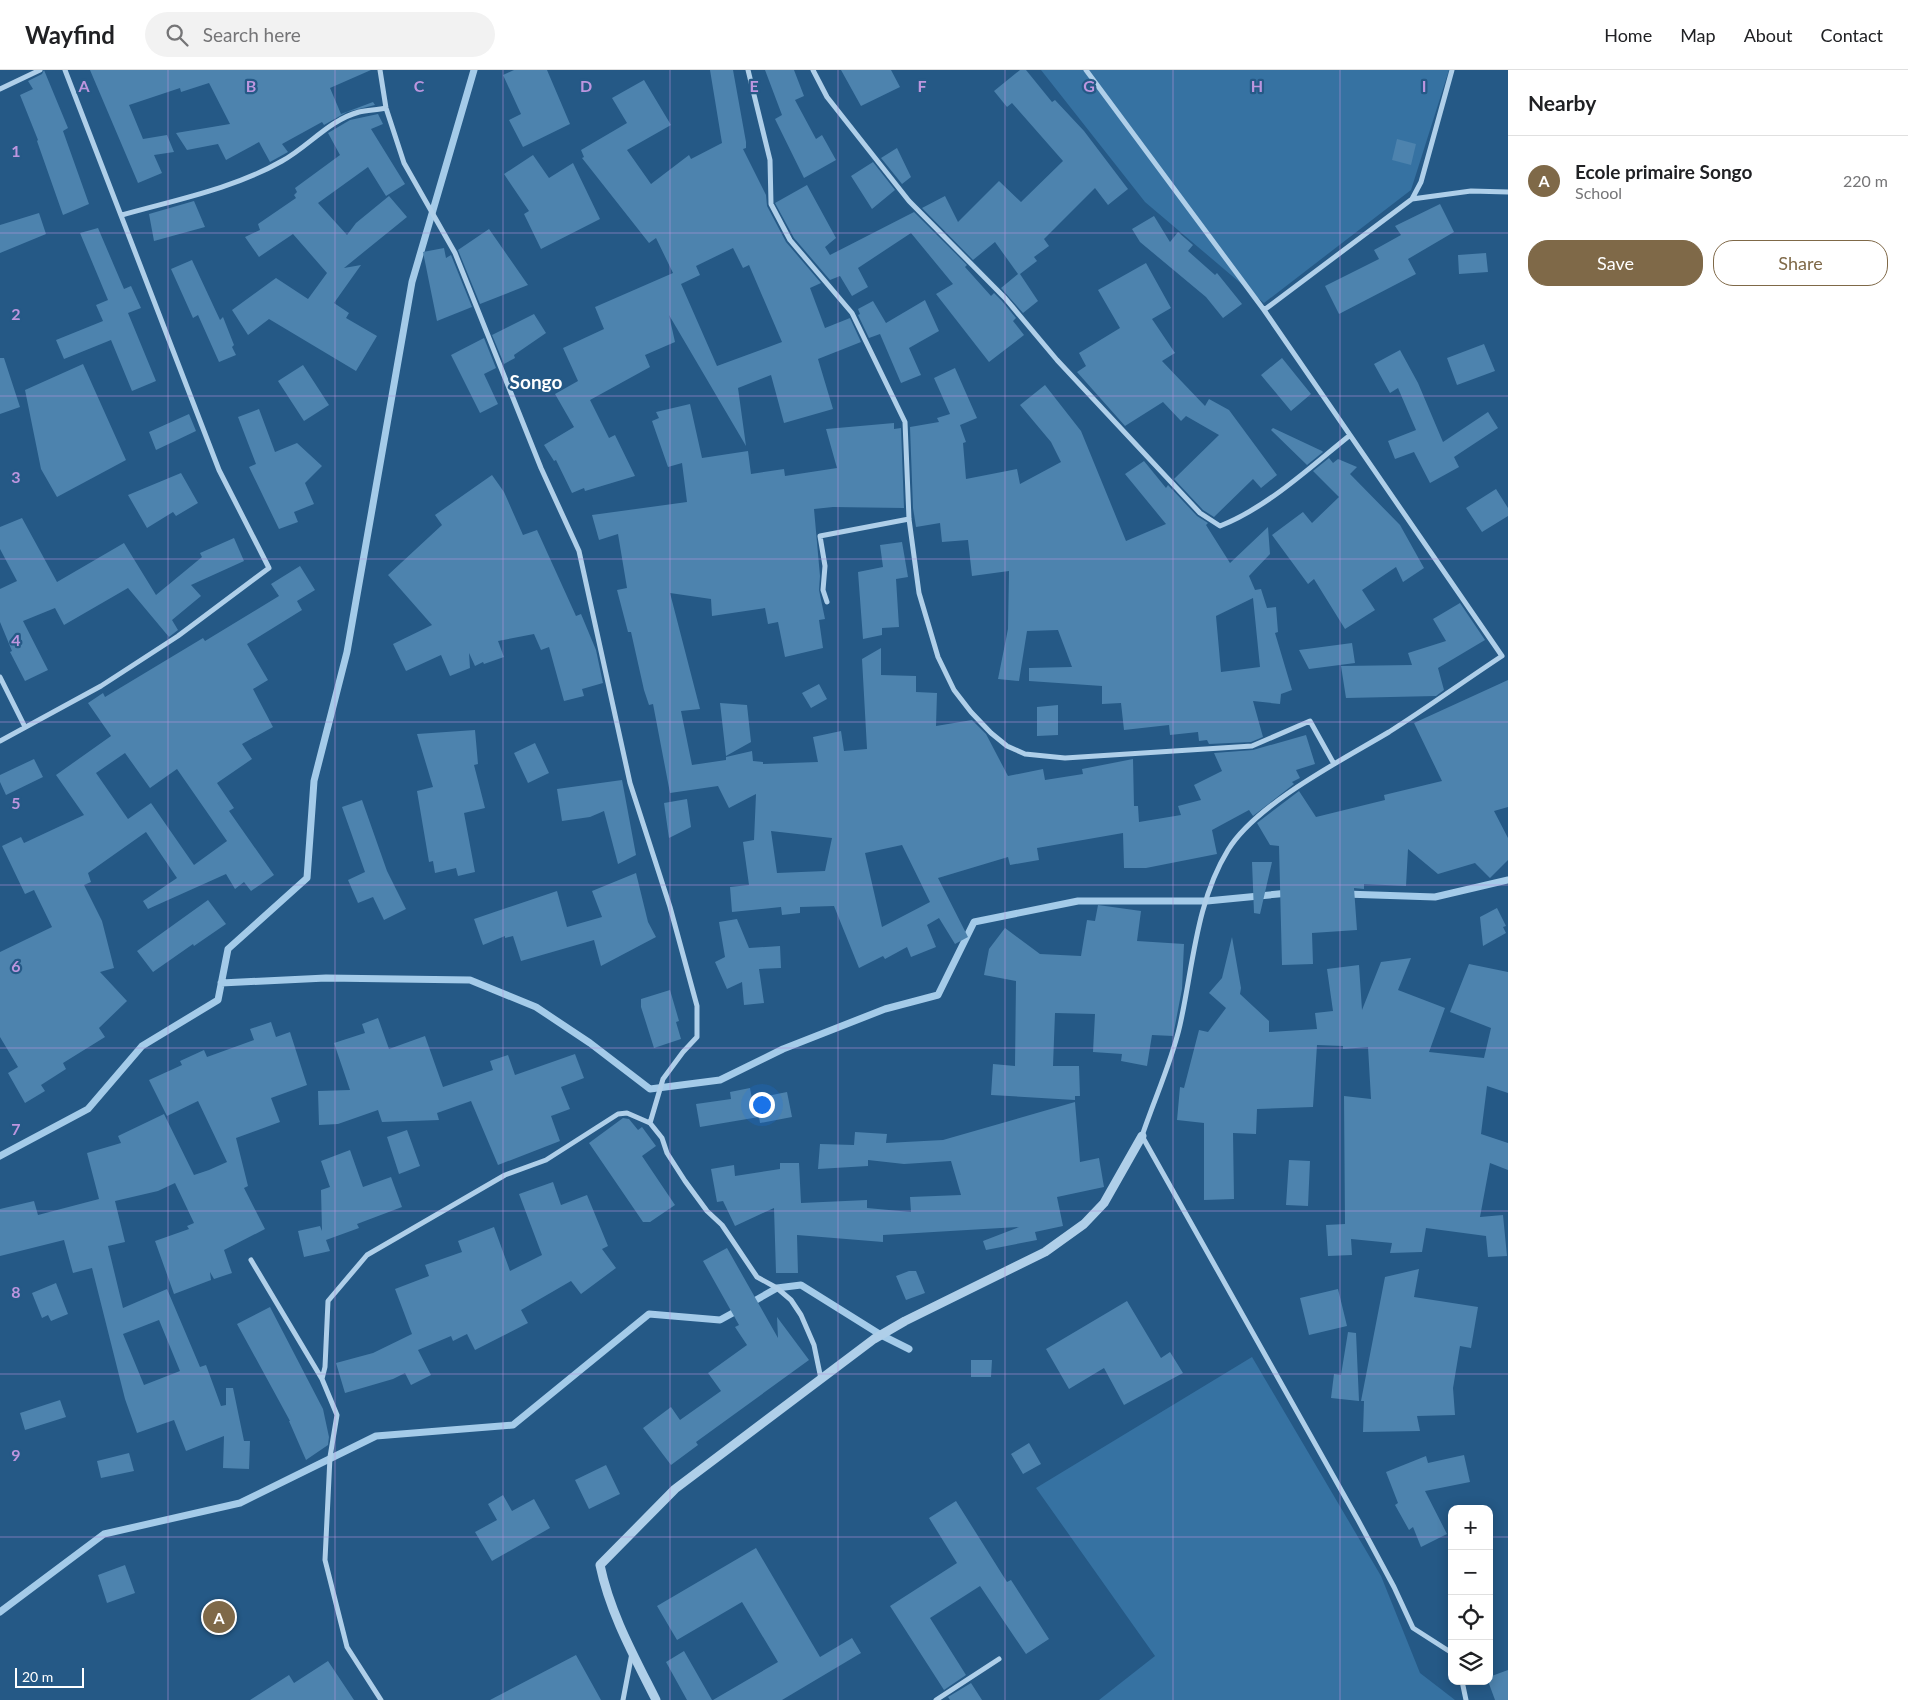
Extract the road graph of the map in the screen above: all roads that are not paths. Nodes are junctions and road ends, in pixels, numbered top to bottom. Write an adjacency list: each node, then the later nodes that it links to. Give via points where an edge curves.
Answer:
1 (40, 70): 8 (street)
2 (65, 70): 12 (street)
3 (380, 70): 9 (street)
4 (748, 70): 15 (street, via 770,160 771,204 790,240 852,313 905,422)
5 (813, 70): 14 (street, via 827,97 909,201 1004,298 1057,360 1200,513 1220,526 1232,521 1282,490)
6 (1086, 70): 13 (street)
7 (1452, 70): 11 (street, via 1422,182)
8 (0, 89)
9 (386, 108): 12 (street, via 358,112 328,127 282,161 239,180 211,191); 21 (street, via 404,163 462,268 542,468 579,550 630,782 670,906 697,1006 697,1037 663,1079)
10 (1508, 192): 11 (street, via 1471,191)
11 (1412, 199): 13 (street)
12 (122, 215): 18 (street, via 219,470 269,568 170,641 101,686)
13 (1264, 310): 14 (street)
14 (1349, 436): 20 (street, via 1502,656 1390,731)
15 (909, 519): 16 (street, via 820,536 823,590); 20 (street, via 919,593 938,657 954,690 971,712 1007,746 1025,754 1065,758 1252,746 1310,721)
16 (828, 602)
17 (0, 677): 18 (street)
18 (25, 727): 19 (street)
19 (0, 741)
20 (1334, 764): 22 (street, via 1279,800 1228,849 1215,876 1197,933 1180,1027)
21 (650, 1123): 24 (street, via 627,1113 618,1114 546,1160 505,1175 367,1255 328,1301); 25 (street, via 662,1138 685,1181 706,1211 722,1225 757,1277 792,1300 814,1345)
22 (1142, 1136): 25 (street, via 1104,1203 1067,1238 874,1339); 26 (street, via 1358,1520 1413,1628)
23 (251, 1260): 24 (street)
24 (322, 1379): 30 (street, via 337,1415 330,1457 326,1560 347,1647)
25 (821, 1381): 27 (street, via 675,1489 600,1565 606,1594)
26 (1448, 1651)
27 (632, 1653): 31 (street); 32 (street)
28 (998, 1659): 33 (street)
29 (1463, 1685): 34 (street)
30 (380, 1700)
31 (623, 1700)
32 (656, 1700)
33 (936, 1700)
34 (1466, 1700)

